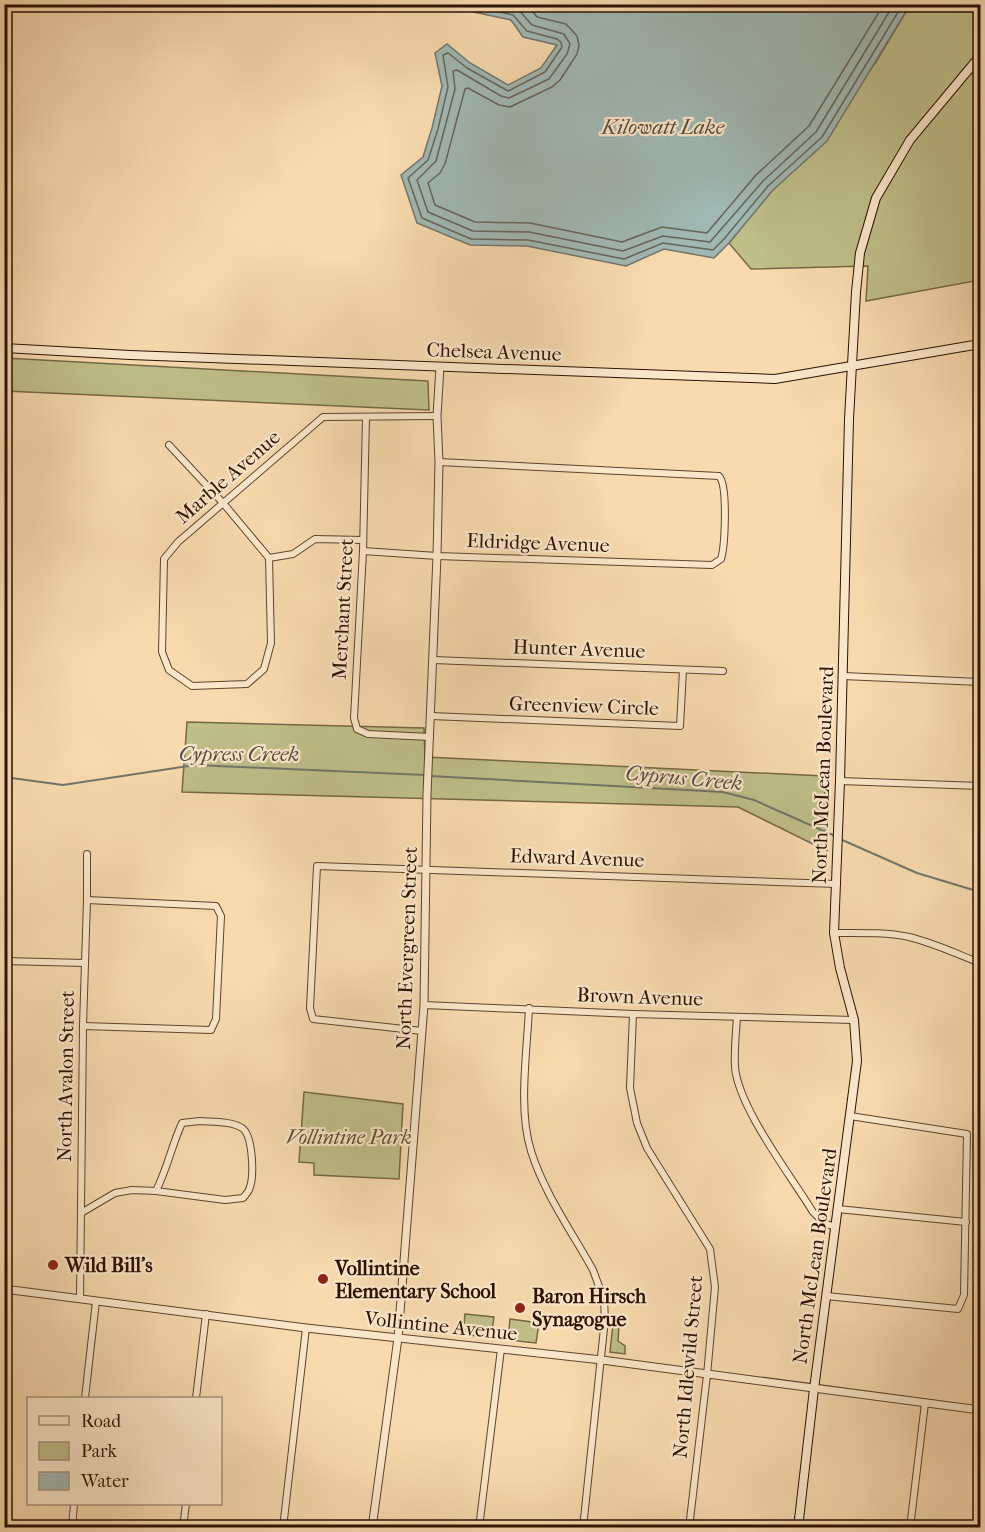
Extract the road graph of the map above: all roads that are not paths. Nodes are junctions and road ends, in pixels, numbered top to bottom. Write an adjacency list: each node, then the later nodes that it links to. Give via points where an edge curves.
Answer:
1 (981, 56): 5 (main road, North McLean Boulevard, via 910,140 876,198 860,253)
2 (981, 344): 5 (main road, Chelsea Avenue)
3 (4, 348): 4 (main road, Chelsea Avenue)
4 (440, 367): 5 (main road, Chelsea Avenue, via 775,379); 6 (street, North Evergreen Street)
5 (852, 367): 18 (main road, North McLean Boulevard)
6 (438, 416): 7 (street, Marble Avenue); 9 (street, North Evergreen Street)
7 (366, 417): 10 (street, Marble Avenue, via 323,417); 11 (street, Merchant Street)
8 (169, 445): 10 (street)
9 (439, 462): 13 (street, North Evergreen Street); 13 (street, Eldridge Avenue, via 719,476 725,494 723,554 712,565)
10 (223, 503): 14 (street); 14 (street, Marble Avenue, via 164,559 162,652 169,670 192,686 247,684 264,669 271,643)
11 (363, 540): 12 (street, Merchant Street); 14 (street, via 315,539 293,554)
12 (363, 552): 13 (street, Eldridge Avenue); 21 (street, Merchant Street, via 354,718 357,729 368,734)
13 (437, 556): 15 (street, North Evergreen Street)
14 (269, 558)
15 (433, 660): 16 (street, Hunter Avenue); 20 (street, North Evergreen Street)
16 (683, 670): 17 (street, Hunter Avenue); 20 (street, Greenview Circle, via 680,726)
17 (723, 671)
18 (843, 676): 19 (street); 22 (main road, North McLean Boulevard)
19 (981, 682)
20 (431, 716): 21 (street, North Evergreen Street)
21 (430, 737): 25 (street, North Evergreen Street)
22 (840, 781): 23 (street); 27 (main road, North McLean Boulevard)
23 (981, 786)
24 (87, 854): 28 (street, North Avalon Street)
25 (427, 869): 27 (street, Edward Avenue); 34 (street, North Evergreen Street); 40 (street, Edward Avenue, via 317,866 310,1008 314,1019)
26 (6, 874): 30 (street)
27 (837, 884): 29 (main road, North McLean Boulevard)
28 (87, 900): 31 (street, North Avalon Street); 39 (street, via 216,906 221,916 216,1019 211,1030)
29 (834, 933): 32 (street, via 909,937); 38 (main road, North McLean Boulevard)
30 (5, 961): 31 (street); 33 (street)
31 (85, 963): 39 (street, North Avalon Street)
32 (981, 963)
33 (4, 981)
34 (424, 1005): 35 (street, Brown Avenue); 40 (street, North Evergreen Street)
35 (529, 1008): 36 (street, Brown Avenue); 55 (street, via 526,1131 538,1171 598,1281 605,1319)
36 (633, 1014): 37 (street, Brown Avenue); 56 (street, North Idlewild Street, via 630,1088 637,1123 647,1148 710,1249 715,1287)
37 (737, 1017): 38 (street, Brown Avenue); 46 (street, via 735,1069 741,1094 813,1212)
38 (854, 1020): 41 (main road, North McLean Boulevard, via 856,1061)
39 (83, 1026): 44 (street, North Avalon Street)
40 (422, 1031): 53 (street, North Evergreen Street)
41 (850, 1116): 43 (main road, North McLean Boulevard); 45 (street, via 967,1134)
42 (156, 1191): 42 (street, via 225,1200 243,1198 251,1184 248,1134 239,1126 228,1124 200,1120 182,1123); 44 (street, via 114,1192)
43 (838, 1209): 45 (street); 46 (main road, North McLean Boulevard)
44 (81, 1213): 49 (street, North Avalon Street)
45 (966, 1222): 48 (street, via 964,1295 957,1309)
46 (835, 1227): 48 (main road, North McLean Boulevard)
47 (4, 1289): 49 (street, Vollintine Avenue)
48 (826, 1296): 57 (main road, North McLean Boulevard)
49 (80, 1299): 50 (street, Vollintine Avenue)
50 (96, 1301): 51 (street, Vollintine Avenue); 58 (street)
51 (206, 1314): 52 (street, Vollintine Avenue); 59 (street)
52 (306, 1328): 53 (street, Vollintine Avenue); 66 (street)
53 (398, 1338): 54 (street, Vollintine Avenue); 67 (street, North Evergreen Street)
54 (501, 1348): 55 (street, Vollintine Avenue); 68 (street)
55 (602, 1360): 56 (street, Vollintine Avenue); 69 (street)
56 (707, 1374): 57 (street, Vollintine Avenue); 70 (street, North Idlewild Street)
57 (814, 1389): 60 (street, Vollintine Avenue); 71 (main road, North McLean Boulevard)
58 (85, 1397)
59 (196, 1397)
60 (925, 1403): 61 (street, Vollintine Avenue); 72 (street)
61 (981, 1410)
62 (74, 1505): 64 (street)
63 (186, 1505): 65 (street)
64 (72, 1527)
65 (183, 1527)
66 (283, 1527)
67 (372, 1527)
68 (479, 1527)
69 (583, 1527)
70 (689, 1527)
71 (798, 1527)
72 (910, 1527)

